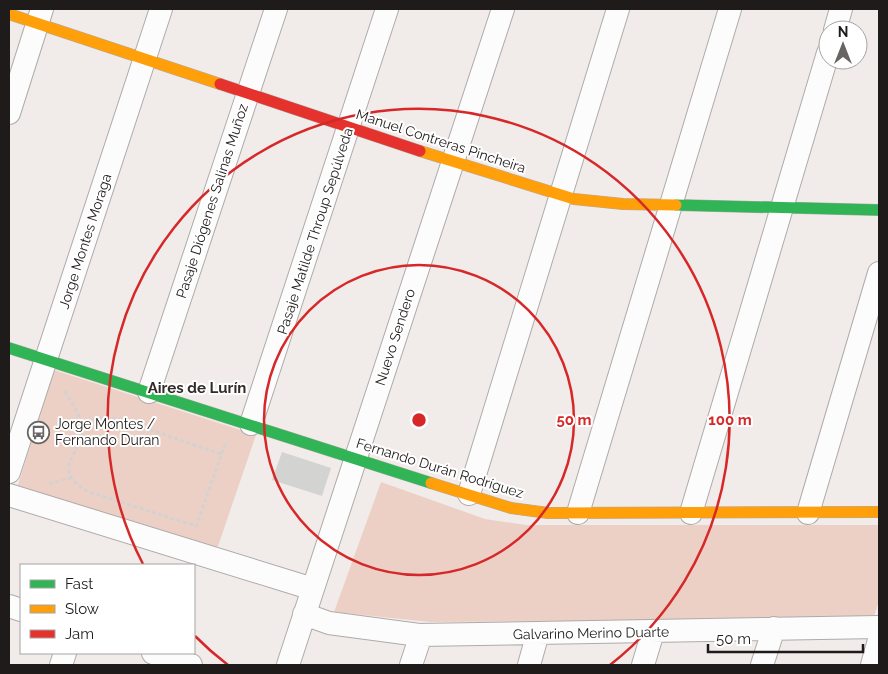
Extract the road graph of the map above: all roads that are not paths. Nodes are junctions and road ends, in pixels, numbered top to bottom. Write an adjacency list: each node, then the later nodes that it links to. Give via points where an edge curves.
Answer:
1 (161, 9): 9 (street, Jorge Montes Moraga)
2 (276, 9): 11 (street, Pasaje Diógenes Salinas Muñoz)
3 (387, 9): 13 (street, Pasaje Matilde Throup Sepúlveda)
4 (503, 9): 14 (street, Nuevo Sendero)
5 (618, 9): 15 (street)
6 (730, 9): 16 (street)
7 (9, 14): 8 (street, Manuel Contreras Pincheira)
8 (40, 16): 9 (street, Manuel Contreras Pincheira); 12 (street)
9 (144, 59): 11 (street, Manuel Contreras Pincheira); 21 (street, Jorge Montes Moraga)
10 (823, 70): 17 (street)
11 (248, 93): 13 (street, Manuel Contreras Pincheira); 22 (street, Pasaje Diógenes Salinas Muñoz)
12 (9, 113)
13 (349, 127): 14 (street, Manuel Contreras Pincheira); 23 (street, Pasaje Matilde Throup Sepúlveda)
14 (453, 162): 15 (street, Manuel Contreras Pincheira); 24 (street, Nuevo Sendero)
15 (561, 195): 16 (street, Manuel Contreras Pincheira, via 623,204); 26 (street)
16 (671, 205): 17 (street, Manuel Contreras Pincheira); 29 (street)
17 (783, 208): 18 (street, Manuel Contreras Pincheira); 30 (street)
18 (879, 210)
19 (879, 273): 31 (street)
20 (9, 348): 21 (street, Fernando Durán Rodríguez)
21 (44, 365): 22 (street, Fernando Durán Rodríguez); 25 (street, Jorge Montes Moraga)
22 (149, 392): 23 (street, Fernando Durán Rodríguez)
23 (242, 422): 24 (street, Fernando Durán Rodríguez)
24 (355, 458): 26 (street, Fernando Durán Rodríguez); 32 (street, Nuevo Sendero)
25 (9, 472)
26 (469, 494): 29 (street, Fernando Durán Rodríguez, via 511,508)
27 (9, 495): 32 (street)
28 (879, 512): 31 (street, Fernando Durán Rodríguez)
29 (578, 513): 30 (street, Fernando Durán Rodríguez)
30 (691, 513): 31 (street, Fernando Durán Rodríguez)
31 (808, 513)
32 (313, 589): 33 (street, Nuevo Sendero)
33 (304, 614): 38 (street, Galvarino Merino Duarte, via 330,623); 40 (street, Nuevo Sendero)
34 (879, 627): 35 (street, Galvarino Merino Duarte)
35 (774, 628): 36 (street, Galvarino Merino Duarte); 44 (street)
36 (654, 632): 37 (street, Galvarino Merino Duarte); 43 (street)
37 (538, 633): 38 (street, Galvarino Merino Duarte); 42 (street)
38 (421, 635): 41 (street)
39 (879, 640): 45 (street)
40 (288, 665)
41 (411, 665)
42 (529, 665)
43 (643, 665)
44 (762, 665)
45 (872, 665)

